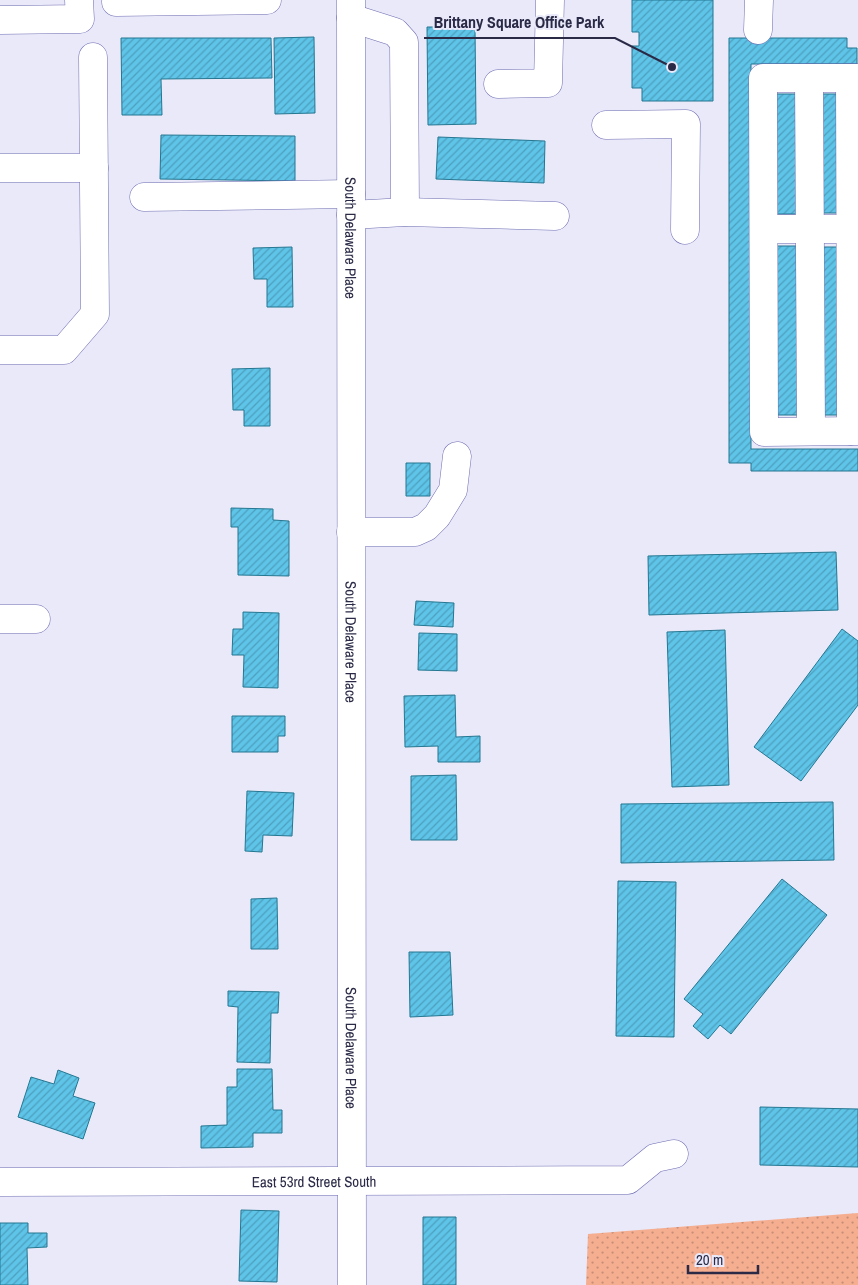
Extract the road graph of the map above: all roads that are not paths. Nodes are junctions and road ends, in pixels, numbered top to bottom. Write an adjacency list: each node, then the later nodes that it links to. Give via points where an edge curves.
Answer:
1 (79, 0): 7 (street, via 80,19)
2 (267, 0): 5 (street)
3 (550, 0): 12 (street, via 548,83)
4 (759, 0): 8 (street)
5 (116, 2)
6 (351, 9): 17 (street, South Delaware Place); 18 (street, via 395,32 404,42)
7 (0, 20)
8 (758, 30)
9 (93, 57): 15 (street)
10 (809, 78): 11 (street); 20 (street, via 763,78); 21 (street)
11 (854, 78): 22 (street)
12 (498, 84)
13 (606, 125): 23 (street, via 686,124)
14 (0, 168): 15 (street)
15 (94, 168): 24 (street, via 96,314 64,350)
16 (144, 197): 17 (street)
17 (351, 205): 18 (street); 28 (street, South Delaware Place)
18 (405, 212): 19 (street)
19 (555, 216)
20 (764, 229): 21 (street); 25 (street, via 764,432)
21 (810, 229): 22 (street); 25 (street)
22 (854, 229): 26 (street)
23 (685, 230)
24 (0, 350)
25 (811, 431): 26 (street)
26 (855, 431)
27 (456, 456): 28 (street, via 453,490 426,528 415,532)
28 (351, 532): 32 (street, South Delaware Place)
29 (0, 619): 30 (street)
30 (36, 619)
31 (674, 1154): 32 (street, East 53rd Street South, via 655,1158 628,1180)
32 (352, 1181): 33 (street, East 53rd Street South); 34 (street, South Delaware Place)
33 (0, 1182)
34 (352, 1285)

